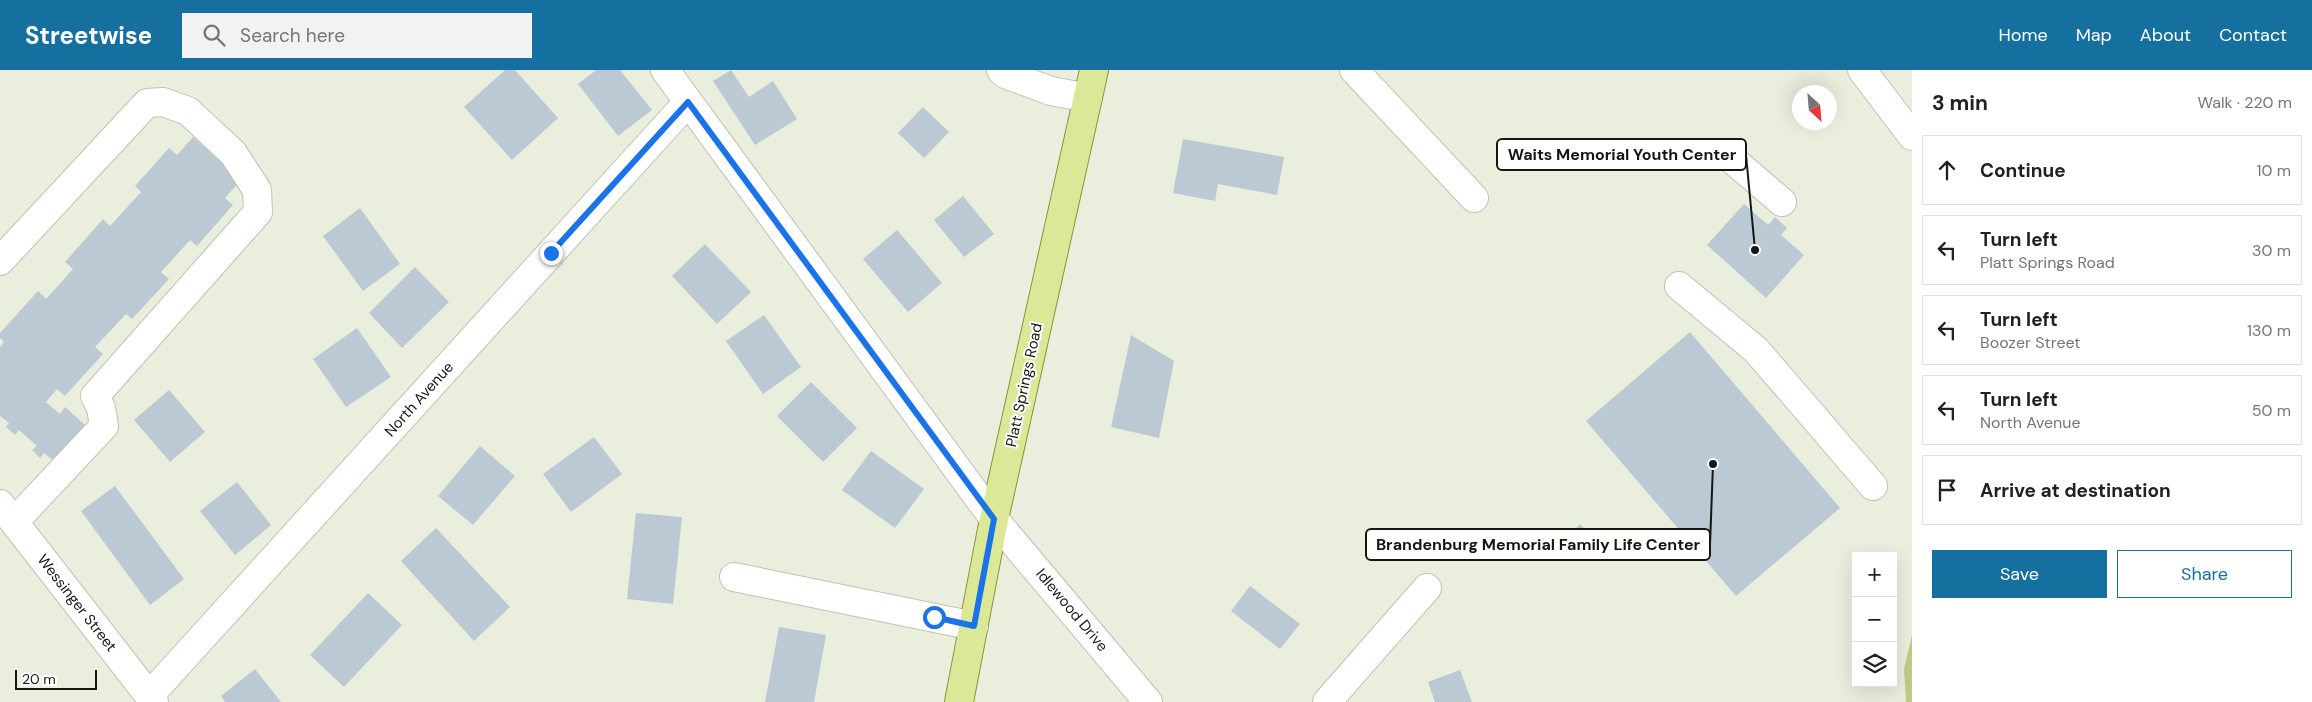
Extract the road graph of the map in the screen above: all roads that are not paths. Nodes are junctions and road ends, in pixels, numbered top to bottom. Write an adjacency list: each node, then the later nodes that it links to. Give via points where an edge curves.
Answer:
1 (665, 70): 7 (street, Idlewood Drive)
2 (1001, 70): 6 (street, via 1051,91)
3 (1094, 70): 6 (main road, Platt Springs Road)
4 (1354, 70): 10 (street)
5 (1862, 70): 8 (street)
6 (1088, 98): 16 (main road, Platt Springs Road)
7 (688, 102): 16 (street, Idlewood Drive); 20 (street, North Avenue)
8 (1912, 136)
9 (1727, 155): 11 (street)
10 (1474, 198)
11 (1782, 202)
12 (0, 260): 15 (street, via 147,103 163,102 188,111 233,153 257,190 258,212 95,396 104,426)
13 (1679, 286): 14 (street, via 1756,350)
14 (1873, 486)
15 (7, 513): 20 (street, Wessinger Street)
16 (994, 519): 19 (main road, Platt Springs Road); 22 (street, Idlewood Drive)
17 (734, 577): 19 (street)
18 (1427, 588): 23 (street)
19 (974, 626): 21 (main road, Platt Springs Road)
20 (152, 699)
21 (959, 702)
22 (1148, 702)
23 (1327, 702)

